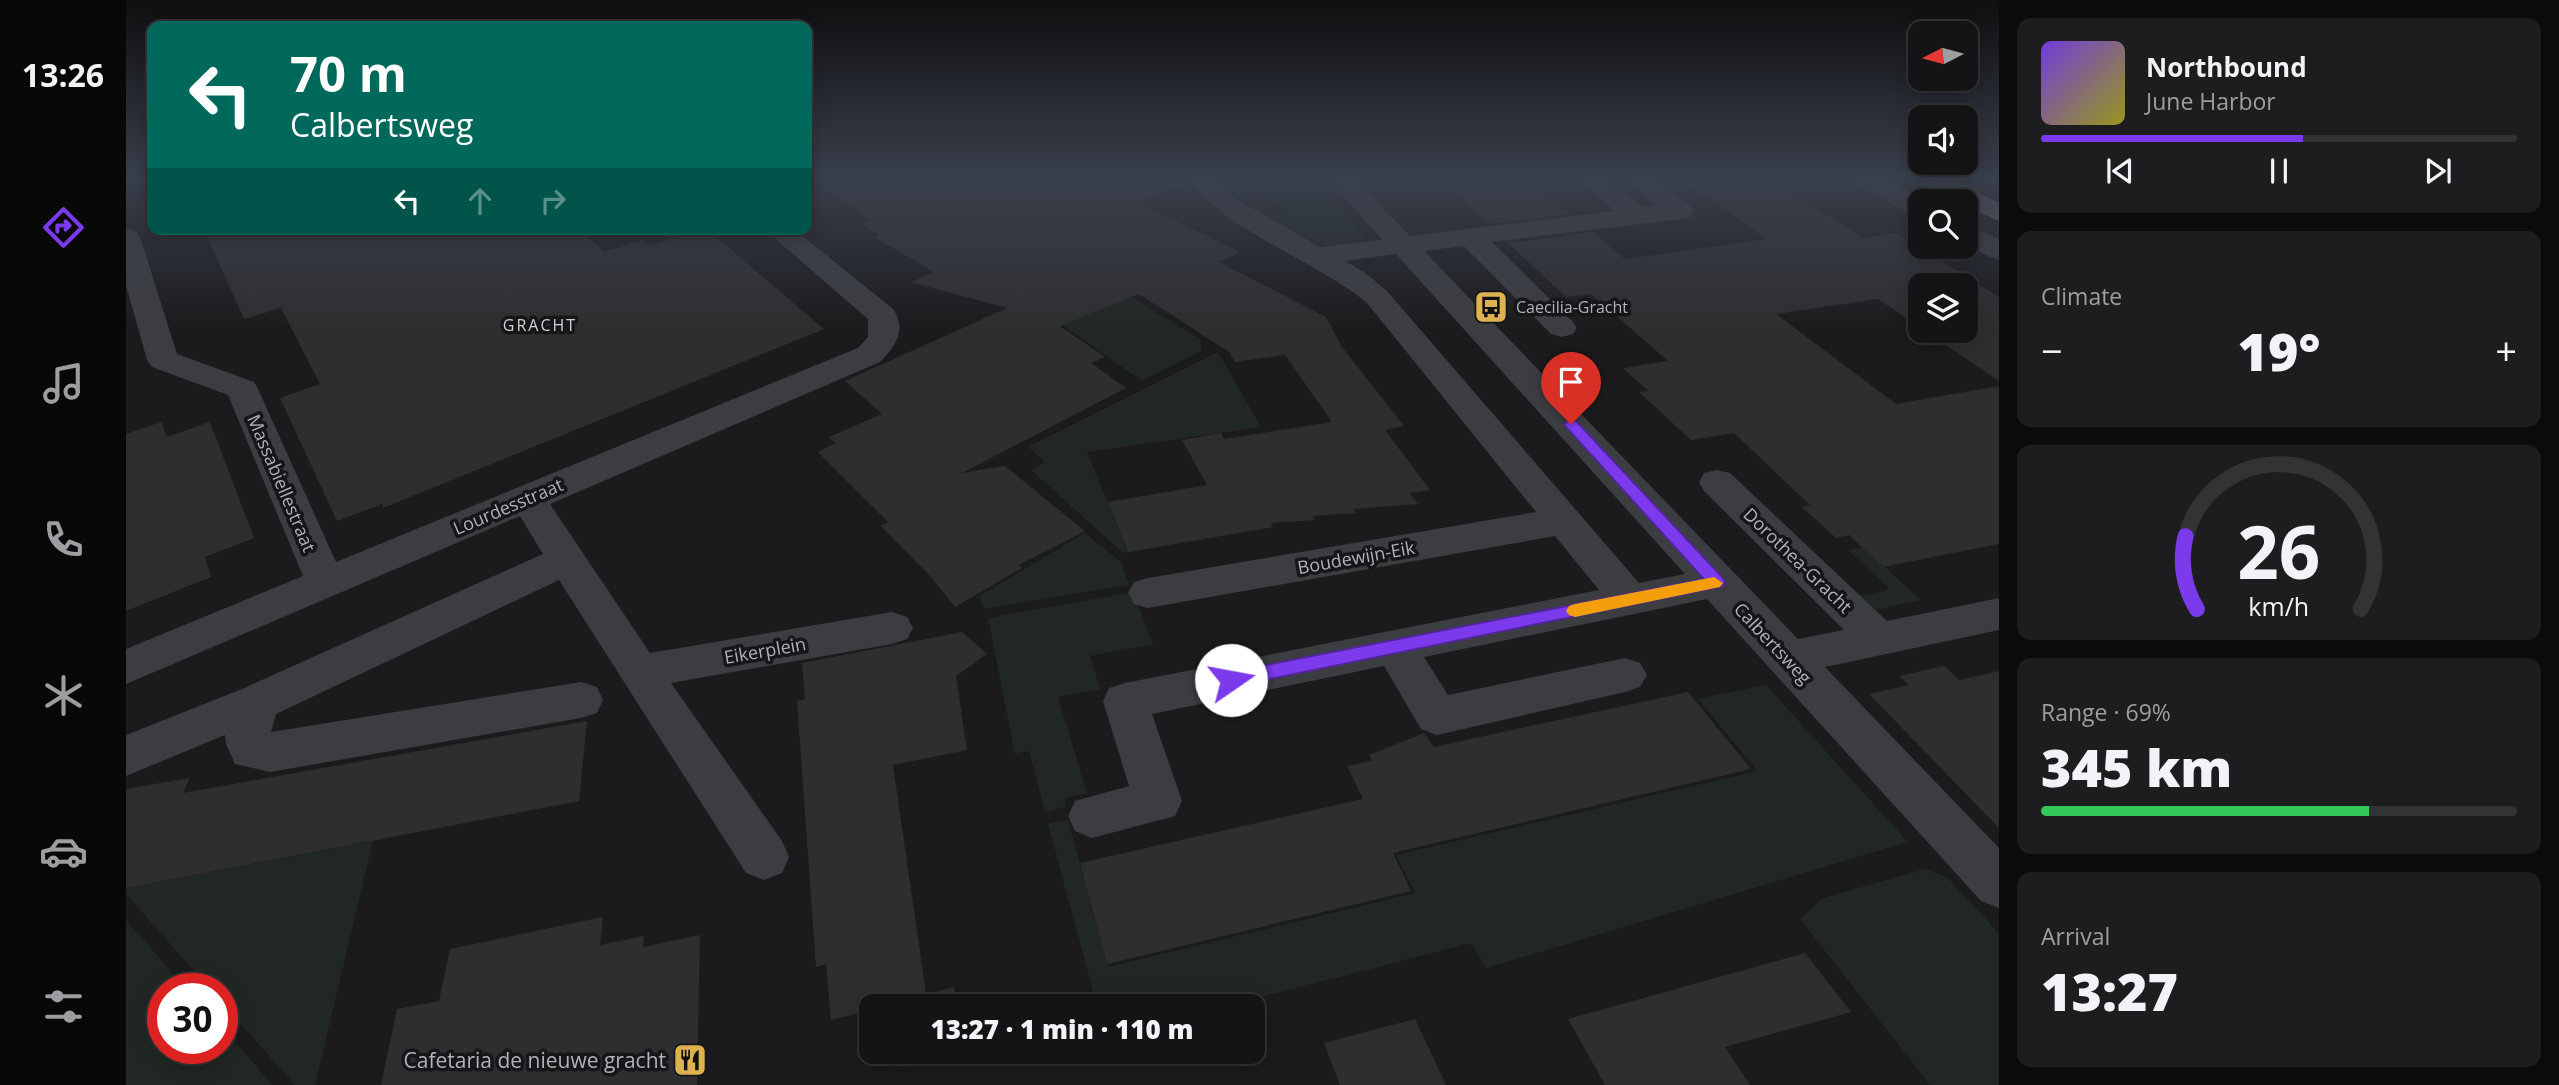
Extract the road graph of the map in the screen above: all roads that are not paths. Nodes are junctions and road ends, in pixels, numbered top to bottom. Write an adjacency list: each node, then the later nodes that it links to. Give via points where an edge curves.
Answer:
1 (144, 228): 5 (street)
2 (1267, 228): 11 (street)
3 (1388, 228): 9 (street, Calbertsweg)
4 (1550, 228): 7 (street)
5 (126, 234): 17 (street, Massabiellestraat, via 163,360 242,389)
6 (784, 235): 14 (street, Lourdesstraat, via 881,315 884,339 869,355)
7 (1472, 238): 9 (street); 12 (street)
8 (1978, 239): 10 (street)
9 (1406, 246): 11 (street); 18 (street, Calbertsweg)
10 (1999, 251)
11 (1317, 256): 15 (street, via 1377,297)
12 (1562, 328)
13 (1717, 482): 23 (street, Dorothea-Gracht)
14 (527, 498): 16 (street); 17 (street, Lourdesstraat)
15 (1563, 521): 19 (street, Boudewijn-Eik); 20 (street)
16 (568, 559): 27 (street); 30 (street)
17 (325, 582): 26 (street, Lourdesstraat)
18 (1717, 582): 20 (street); 25 (street, Calbertsweg)
19 (1148, 593)
20 (1630, 600): 24 (street)
21 (1999, 614): 23 (street)
22 (892, 628): 27 (street, Eikerplein)
23 (1879, 639): 25 (street)
24 (1394, 646): 28 (street, via 1437,716); 32 (street, via 1125,701 1158,801)
25 (1788, 658): 34 (street, Calbertsweg)
26 (126, 667)
27 (639, 672): 33 (street)
28 (1625, 675)
29 (581, 700): 30 (street, via 270,752 251,750 247,743)
30 (258, 702): 31 (street)
31 (126, 757)
32 (1092, 816)
33 (765, 857)
34 (1999, 884)

